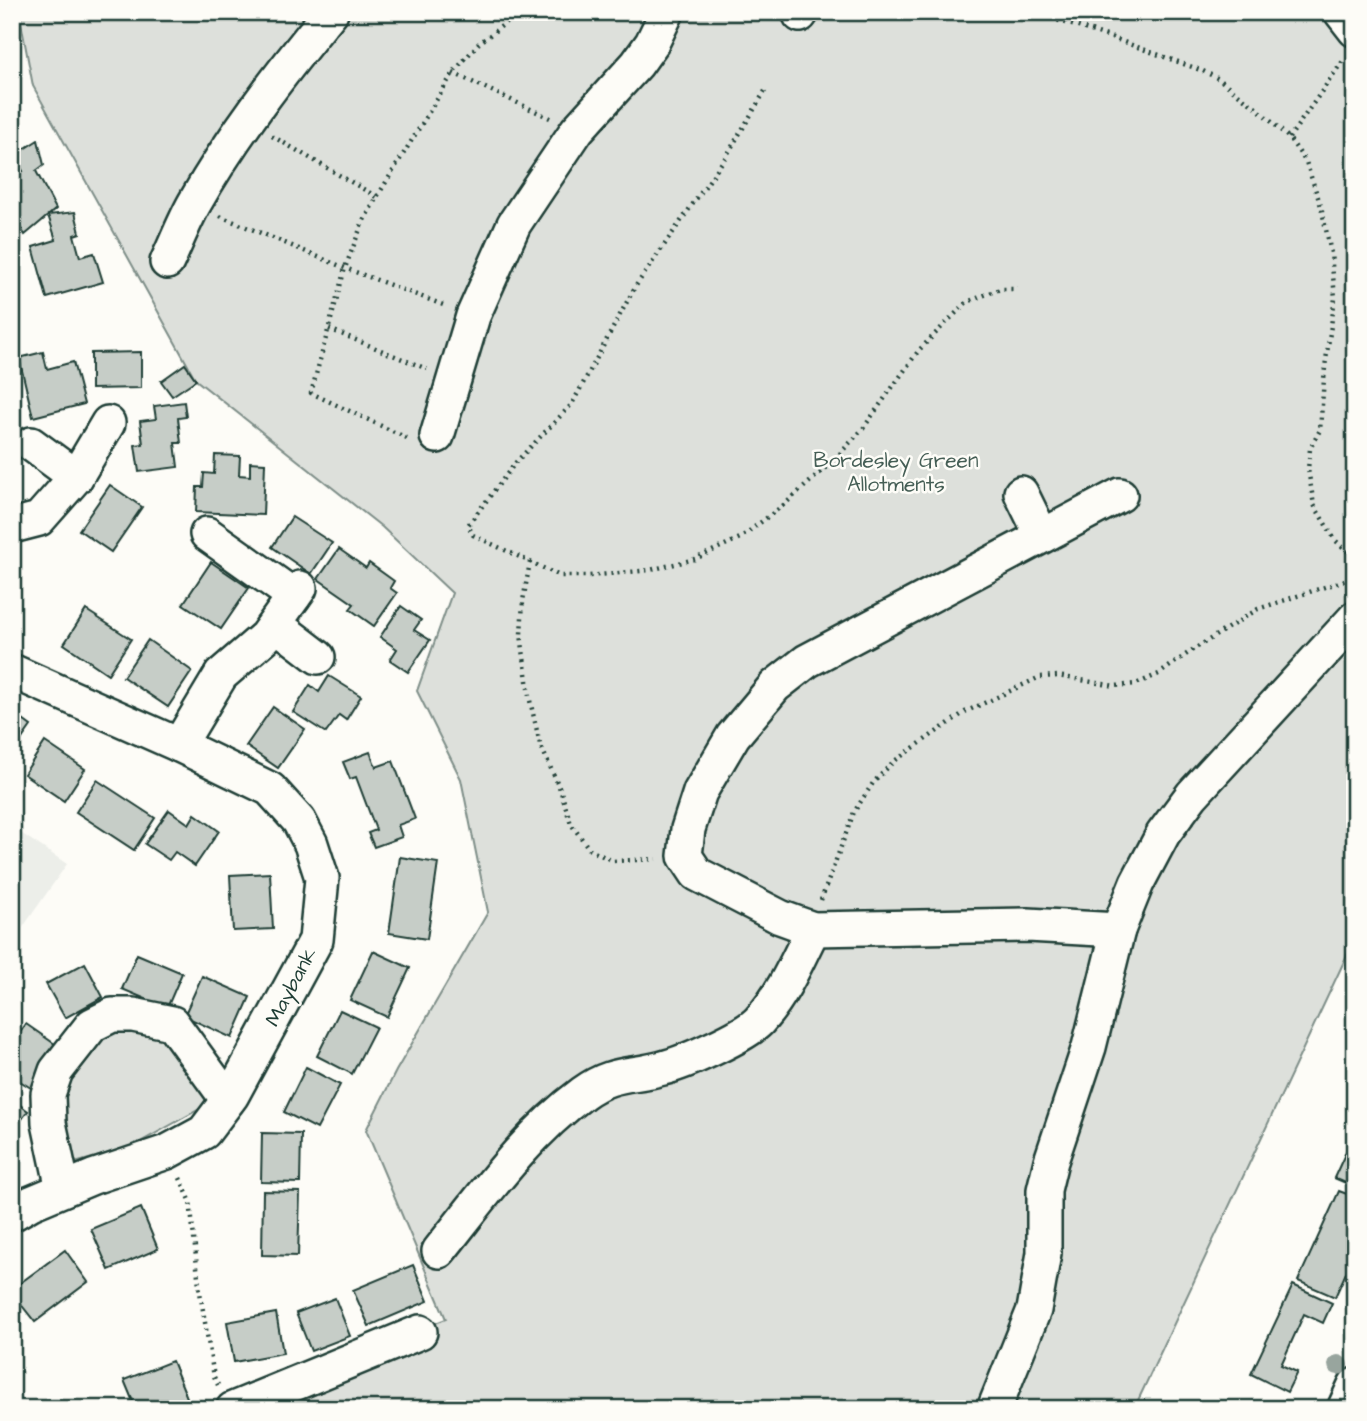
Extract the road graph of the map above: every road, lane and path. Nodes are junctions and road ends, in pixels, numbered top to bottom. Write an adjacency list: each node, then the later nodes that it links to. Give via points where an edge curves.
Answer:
1 (331, 12): 9 (street)
2 (520, 12): 7 (path, via 478,44)
3 (667, 12): 10 (street, via 636,64)
4 (1031, 12): 11 (path, via 1203,71 1219,79)
5 (1341, 12): 6 (street)
6 (1351, 42): 11 (path)
7 (453, 73): 10 (path); 12 (path)
8 (765, 91): 30 (path, via 727,155 635,287 572,404 516,462 468,525 473,535)
9 (247, 121): 12 (path); 13 (street)
10 (577, 130): 17 (street, via 514,224)
11 (1289, 138): 29 (path, via 1306,162 1321,206 1335,298 1320,430 1310,449 1308,469 1314,505 1335,540)
12 (377, 197): 15 (path)
13 (183, 200): 14 (street); 15 (path)
14 (167, 262)
15 (345, 268): 17 (path); 18 (path)
16 (1018, 289): 30 (path, via 1000,289 967,302 919,350 862,430 830,464 740,538 695,559 650,570 560,576)
17 (473, 316): 19 (street)
18 (330, 329): 19 (path); 21 (path, via 311,393)
19 (454, 380): 21 (street)
20 (108, 423): 23 (street)
21 (426, 439)
22 (31, 444): 23 (street)
23 (76, 477): 26 (street, via 39,519)
24 (1021, 493): 28 (street)
25 (1120, 495): 28 (street)
26 (12, 526)
27 (207, 534): 33 (street, via 297,592)
28 (1042, 536): 37 (street, via 807,661 775,686 733,736 700,792)
29 (1355, 558)
30 (530, 562): 37 (path, via 521,634 529,696 540,744 571,824 590,850 613,861)
31 (1355, 577): 38 (path, via 1258,609 1159,674 1136,684 1115,686 1040,677 965,712 893,762 873,783 854,812)
32 (1355, 618): 39 (street, via 1192,795 1163,834)
33 (275, 624): 34 (street); 36 (street, via 221,675)
34 (318, 657)
35 (12, 671): 36 (street, Maybank)
36 (179, 745): 40 (street, Maybank, via 270,789 299,821 322,878 317,940)
37 (685, 856): 38 (street, via 697,874)
38 (813, 929): 39 (street, via 1028,925); 44 (street, via 781,992 757,1023 708,1051 663,1068 617,1075 584,1092 524,1147)
39 (1118, 930): 48 (street, via 1089,1047 1044,1190 1044,1253 1034,1310)
40 (228, 1100): 41 (street, Maybank, via 204,1132); 42 (street, via 172,1023 112,1015 92,1025 56,1071 48,1094 49,1123)
41 (167, 1152): 42 (street, Maybank); 47 (path, via 190,1200 214,1377)
42 (63, 1189): 43 (street, Maybank)
43 (12, 1214)
44 (439, 1251)
45 (420, 1332): 47 (street, via 313,1374)
46 (1355, 1385): 49 (street)
47 (226, 1398)
48 (994, 1409)
49 (1344, 1409)

